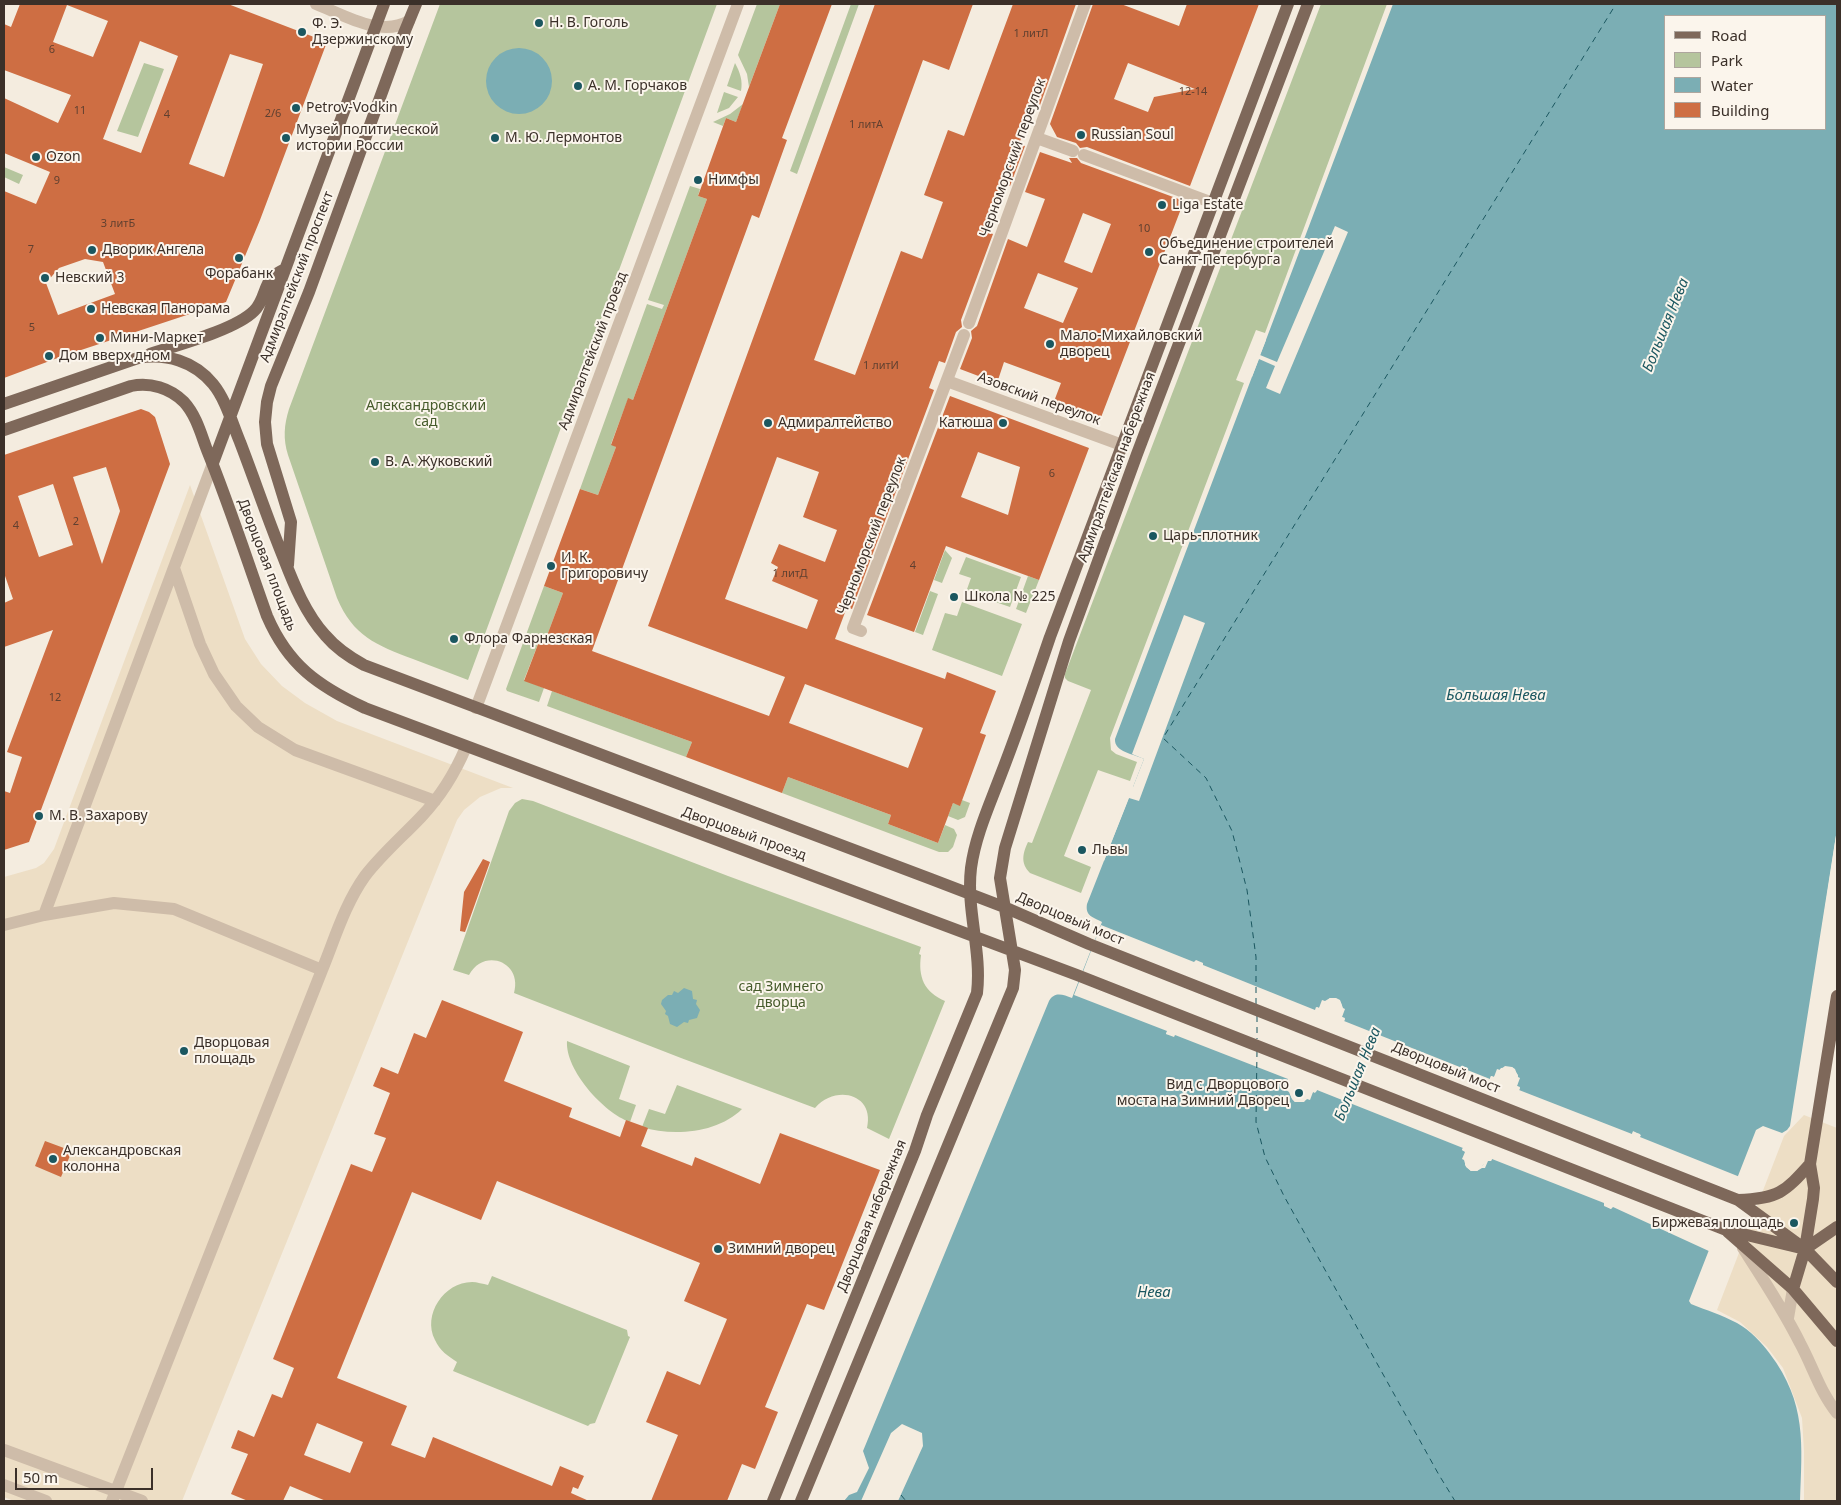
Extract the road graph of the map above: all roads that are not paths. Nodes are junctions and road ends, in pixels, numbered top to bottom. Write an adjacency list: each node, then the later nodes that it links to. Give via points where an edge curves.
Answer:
1 (316, 4): 9 (street)
2 (384, 4): 9 (main road, Адмиралтейский проспект)
3 (416, 4): 8 (main road, Адмиралтейский проспект)
4 (738, 4): 23 (street, Адмиралтейский проезд)
5 (1085, 4): 10 (street, Черноморский переулок)
6 (1288, 4): 11 (main road, Адмиралтейская набережная)
7 (1308, 4): 27 (main road, Адмиралтейская набережная, via 1069,641 1005,848 1000,878)
8 (409, 21): 9 (street, via 394,27); 21 (main road, Адмиралтейский проспект, via 269,394 265,422 267,444 292,522)
9 (376, 27): 12 (main road, Адмиралтейский проспект)
10 (1036, 138): 11 (street); 14 (street, Черноморский переулок)
11 (1213, 202): 18 (main road, Адмиралтейская набережная)
12 (285, 269): 13 (main road, via 272,278 261,302 247,317); 16 (main road, Адмиралтейский проспект)
13 (131, 361): 15 (main road); 16 (main road, Дворцовая площадь, via 151,356 166,357 192,366 214,385)
14 (947, 381): 18 (street, Азовский переулок); 22 (street, Черноморский переулок, via 853,628)
15 (4, 404)
16 (230, 417): 19 (main road, Адмиралтейский проспект); 21 (main road, Дворцовая площадь)
17 (4, 430): 19 (main road, Дворцовая площадь, via 131,386 152,385 172,392 187,406)
18 (1122, 445): 26 (main road, Адмиралтейская набережная, via 978,837 971,867)
19 (213, 463): 20 (street); 24 (main road, Дворцовая площадь, via 267,616 290,655 307,674 344,698)
20 (174, 568): 25 (street, via 200,644 214,674 236,706 258,727 295,750); 28 (street)
21 (288, 569): 23 (main road, Дворцовая площадь, via 316,623 342,652 364,665)
22 (861, 631)
23 (476, 708): 26 (main road, Дворцовый проезд)
24 (466, 747): 25 (street, via 448,784); 30 (main road, Дворцовый проезд)
25 (435, 801): 32 (street, via 365,877 348,904)
26 (970, 894): 27 (main road, Дворцовый проезд); 30 (main road, Адмиралтейская набережная)
27 (1004, 907): 31 (main road, Адмиралтейская набережная); 35 (main road, Дворцовый мост, via 1089,944)
28 (44, 915): 29 (street); 32 (street, via 114,903 174,909)
29 (4, 925)
30 (976, 937): 31 (main road, Дворцовый проезд); 50 (main road, Дворцовая набережная, via 977,993)
31 (1012, 950): 37 (main road); 51 (main road, via 1014,988)
32 (322, 970): 47 (street)
33 (1837, 996): 34 (main road)
34 (1810, 1164): 35 (main road, via 1778,1194 1760,1200); 39 (main road, via 1814,1188)
35 (1738, 1200): 39 (main road)
36 (1837, 1227): 39 (main road)
37 (1726, 1230): 38 (main road); 39 (main road)
38 (1737, 1240): 41 (main road); 42 (street)
39 (1805, 1249): 40 (main road); 41 (main road)
40 (1837, 1282)
41 (1793, 1289): 42 (street); 43 (main road)
42 (1788, 1318): 44 (street, via 1821,1390)
43 (1837, 1341)
44 (1837, 1413)
45 (4, 1450): 47 (street)
46 (4, 1485): 48 (street)
47 (114, 1496): 49 (street)
48 (46, 1501)
49 (142, 1501)
50 (773, 1501)
51 (801, 1501)

